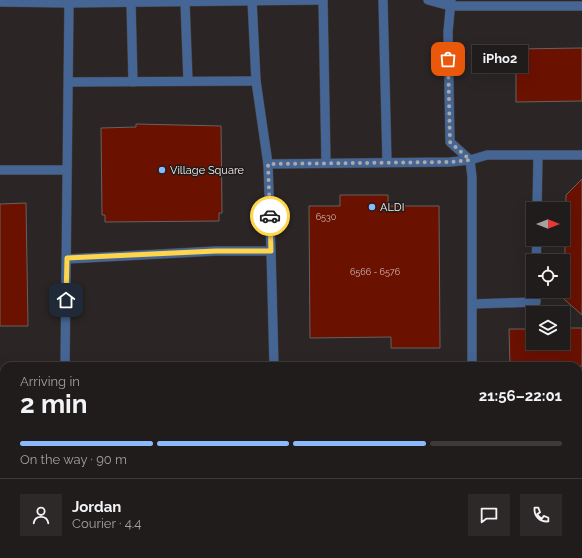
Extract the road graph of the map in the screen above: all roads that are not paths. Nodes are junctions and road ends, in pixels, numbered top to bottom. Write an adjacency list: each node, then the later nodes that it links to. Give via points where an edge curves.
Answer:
1 (252, 0): 2 (lane); 7 (lane); 12 (lane)
2 (323, 0): 19 (lane)
3 (383, 0): 18 (lane)
4 (428, 0): 9 (lane)
5 (0, 2): 8 (lane)
6 (131, 2): 7 (lane); 8 (lane); 14 (lane)
7 (185, 2): 11 (lane)
8 (69, 3): 13 (lane)
9 (451, 3): 10 (lane); 17 (lane, via 448,32 450,142)
10 (582, 6)
11 (188, 81): 12 (lane); 14 (lane)
12 (256, 81): 20 (lane)
13 (69, 82): 14 (lane); 22 (lane)
14 (133, 82)
15 (582, 155): 16 (lane)
16 (538, 156): 17 (lane, via 487,155); 23 (lane)
17 (470, 160): 18 (lane); 27 (lane)
18 (387, 162): 19 (lane)
19 (326, 163): 20 (lane)
20 (268, 164): 24 (lane)
21 (0, 170): 22 (lane)
22 (66, 170): 25 (lane)
23 (537, 202)
24 (271, 251): 25 (lane); 29 (lane)
25 (67, 258): 28 (lane)
26 (536, 298): 27 (lane, via 536,302)
27 (472, 304): 30 (lane)
28 (65, 362)
29 (274, 362)
30 (472, 362)

